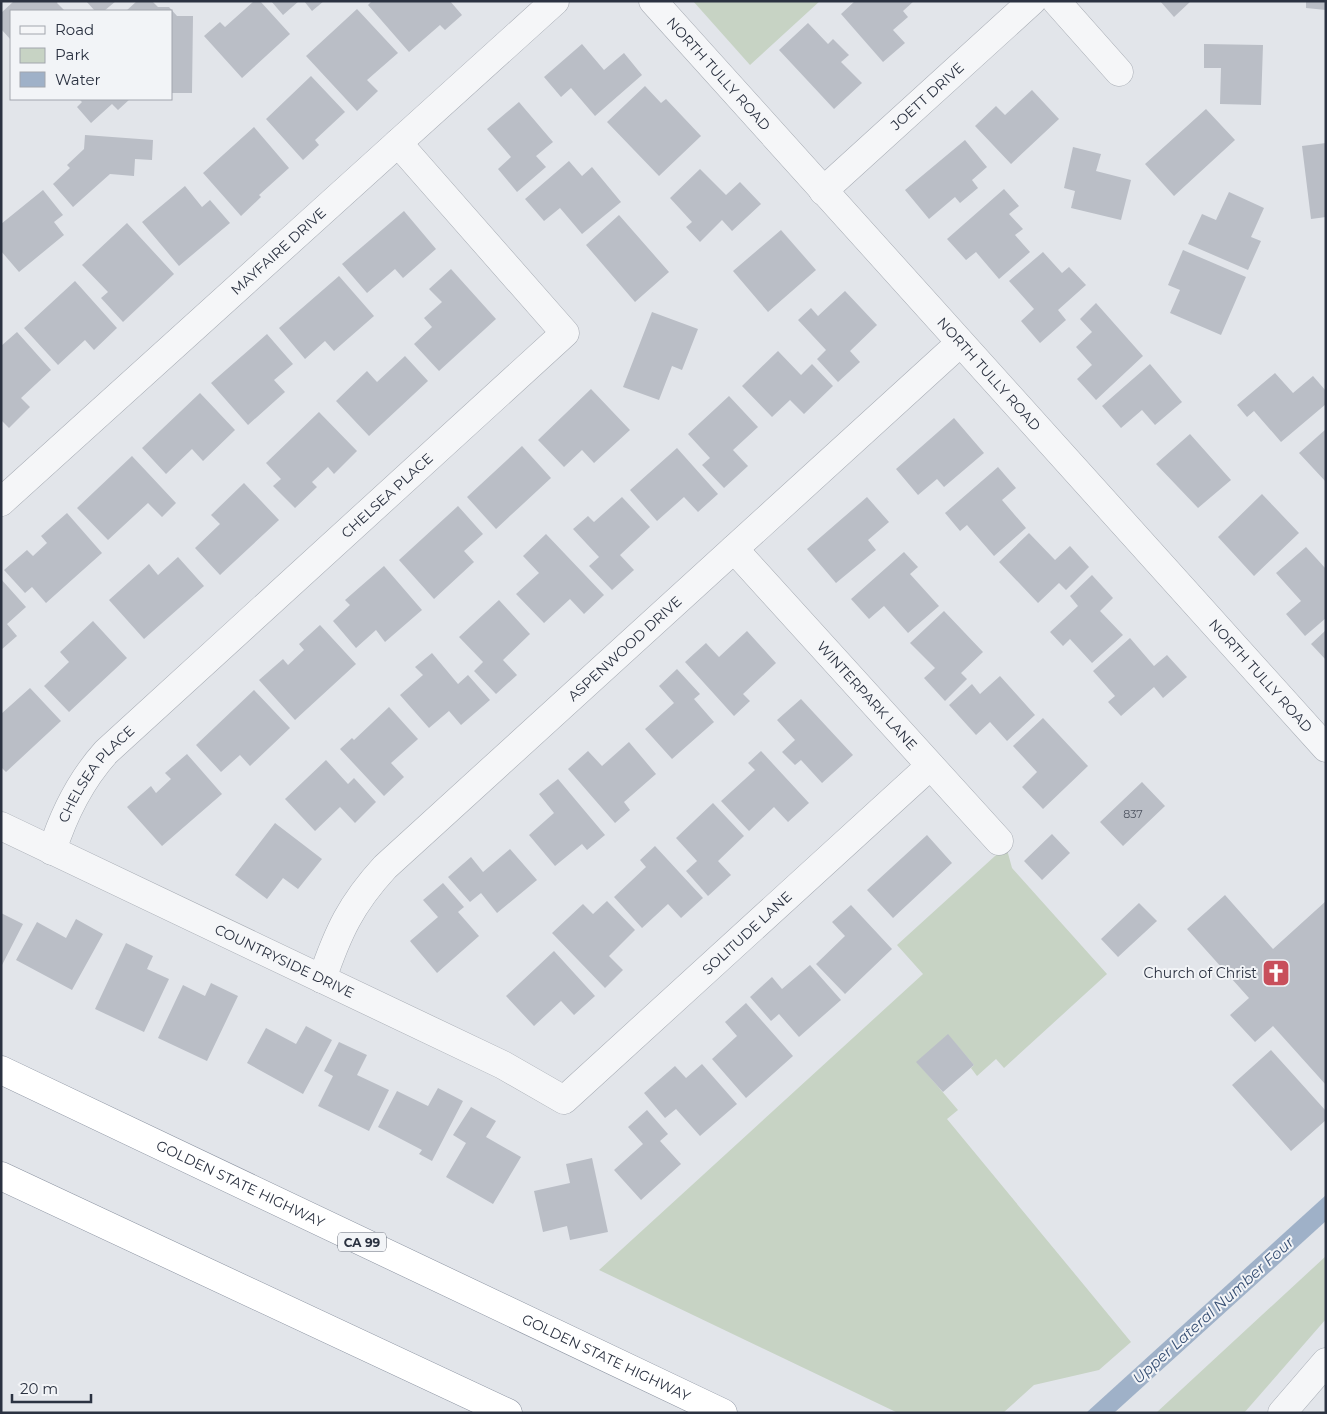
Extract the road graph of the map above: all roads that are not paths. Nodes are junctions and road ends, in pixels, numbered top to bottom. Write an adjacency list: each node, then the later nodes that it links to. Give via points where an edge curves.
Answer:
1 (554, 1): 6 (street, MAYFAIRE DRIVE)
2 (653, 1): 7 (street, NORTH TULLY ROAD)
3 (1032, 1): 7 (street, JOETT DRIVE)
4 (1056, 1): 5 (street)
5 (1119, 72)
6 (398, 143): 9 (street, MAYFAIRE DRIVE); 15 (street, CHELSEA PLACE, via 565,332 106,752 73,796)
7 (824, 191): 8 (street, NORTH TULLY ROAD)
8 (960, 343): 10 (street, ASPENWOOD DRIVE); 11 (street, NORTH TULLY ROAD)
9 (1, 502)
10 (734, 549): 12 (street, WINTERPARK LANE); 16 (street, ASPENWOOD DRIVE, via 362,892 346,918)
11 (1326, 748)
12 (930, 766): 14 (street, WINTERPARK LANE); 18 (street, SOLITUDE LANE)
13 (1, 826): 15 (street, COUNTRYSIDE DRIVE)
14 (999, 841)
15 (52, 850): 16 (street, COUNTRYSIDE DRIVE)
16 (322, 979): 18 (street, COUNTRYSIDE DRIVE, via 503,1066)
17 (1, 1070): 22 (highway, GOLDEN STATE HIGHWAY / CA 99)
18 (564, 1100)
19 (1, 1176): 21 (highway)
20 (1326, 1362): 23 (street)
21 (508, 1413)
22 (723, 1413)
23 (1282, 1413)

